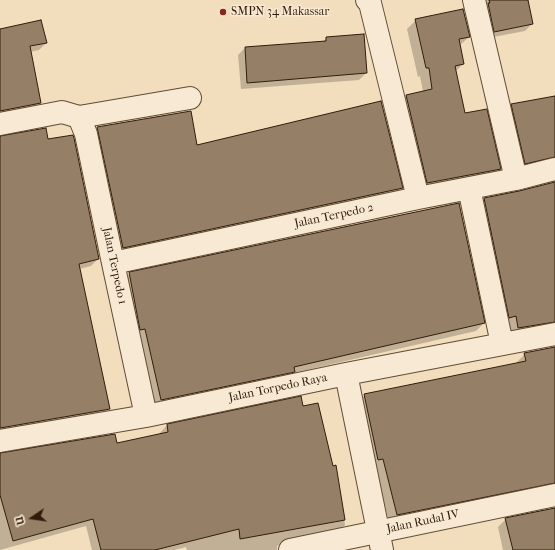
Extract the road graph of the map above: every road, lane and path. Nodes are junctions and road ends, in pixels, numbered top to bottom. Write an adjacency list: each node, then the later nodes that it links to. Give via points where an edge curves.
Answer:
1 (367, 0): 9 (street, via 370,3)
2 (474, 0): 7 (street)
3 (190, 98): 4 (street)
4 (79, 117): 5 (street, via 62,112); 10 (street, Jalan Terpedo 1, via 86,134)
5 (0, 124)
6 (555, 169): 7 (street, Jalan Terpedo 2)
7 (516, 179): 8 (street, Jalan Terpedo 2)
8 (469, 188): 9 (street, Jalan Terpedo 2); 12 (street)
9 (418, 198): 10 (street, Jalan Terpedo 2)
10 (112, 263): 14 (street, Jalan Terpedo 1)
11 (555, 334): 12 (street, Jalan Torpedo Raya)
12 (502, 344): 13 (street, Jalan Torpedo Raya)
13 (346, 374): 14 (street, Jalan Torpedo Raya); 17 (street)
14 (146, 416): 15 (street, Jalan Torpedo Raya)
15 (0, 441)
16 (555, 495): 17 (street, Jalan Rudal IV)
17 (380, 541): 18 (street, Jalan Rudal IV)
18 (290, 550)

